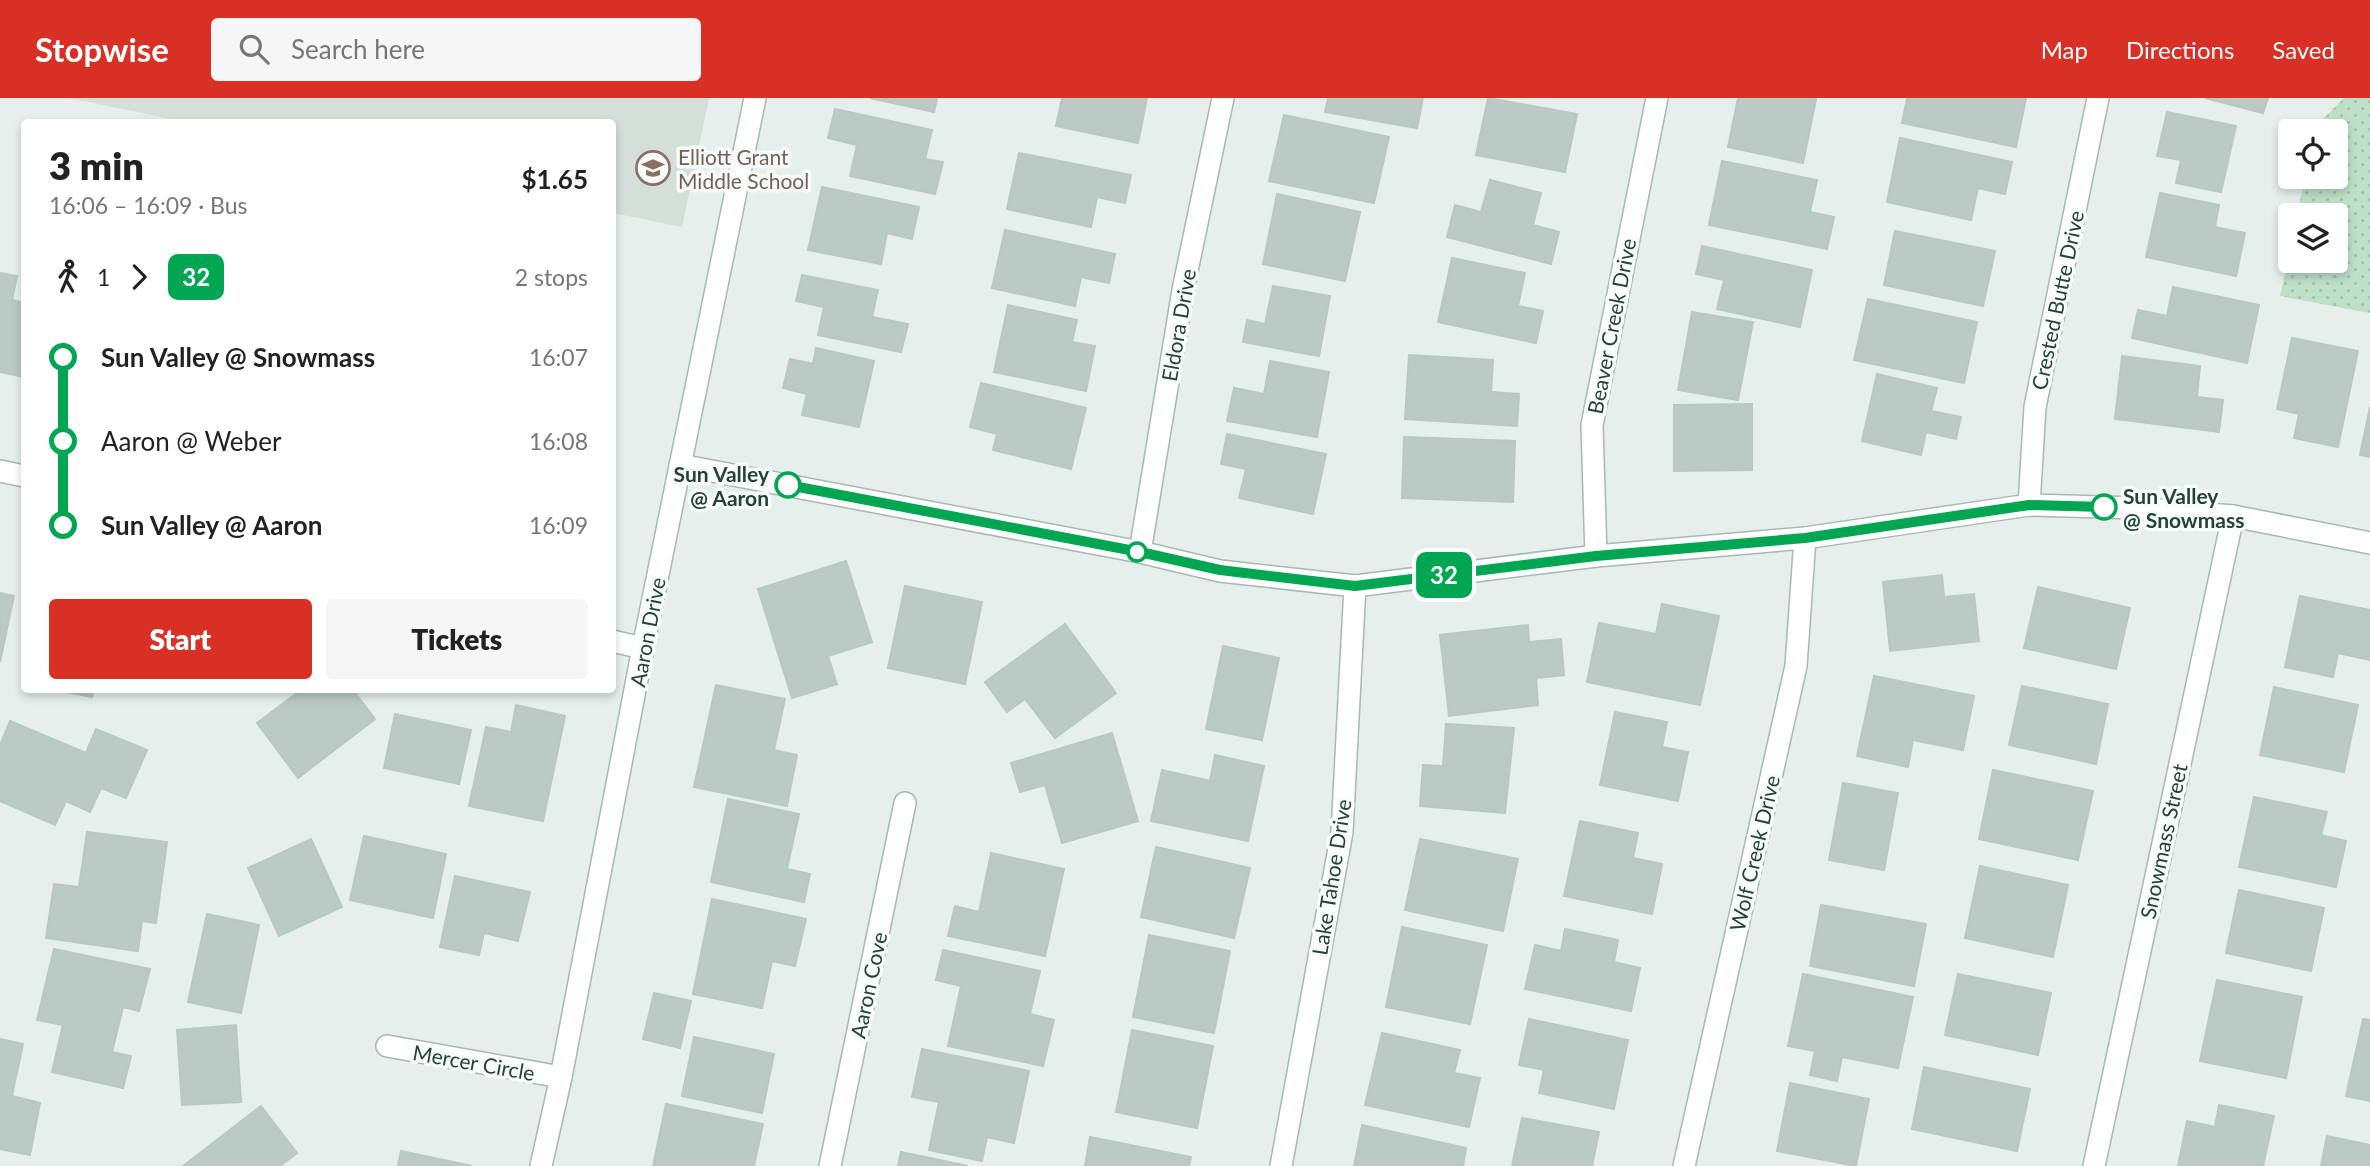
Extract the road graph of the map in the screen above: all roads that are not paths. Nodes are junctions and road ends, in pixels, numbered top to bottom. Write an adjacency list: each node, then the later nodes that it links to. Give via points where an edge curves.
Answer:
1 (755, 98): 5 (street, Aaron Drive)
2 (1223, 98): 12 (street, Eldora Drive, via 1183,290)
3 (1657, 98): 13 (street, Beaver Creek Drive, via 1592,425)
4 (2098, 98): 8 (street, Crested Butte Drive, via 2035,407)
5 (680, 465): 12 (street); 16 (street, Aaron Drive)
6 (0, 471): 7 (street)
7 (21, 475)
8 (2029, 505): 9 (street); 10 (street)
9 (2233, 516): 11 (street); 24 (street, Snowmass Street)
10 (1805, 538): 13 (street); 23 (street, Wolf Creek Drive, via 1796,666)
11 (2370, 542)
12 (1140, 552): 14 (street, via 1220,570)
13 (1596, 556): 14 (street)
14 (1355, 586): 22 (street, Lake Tahoe Drive, via 1342,832)
15 (616, 642): 16 (street)
16 (643, 648): 19 (street, Aaron Drive)
17 (905, 803): 21 (street, Aaron Cove)
18 (387, 1046): 19 (street, Mercer Circle)
19 (561, 1077): 20 (street, Aaron Drive)
20 (541, 1166)
21 (830, 1166)
22 (1281, 1166)
23 (1684, 1166)
24 (2094, 1166)

